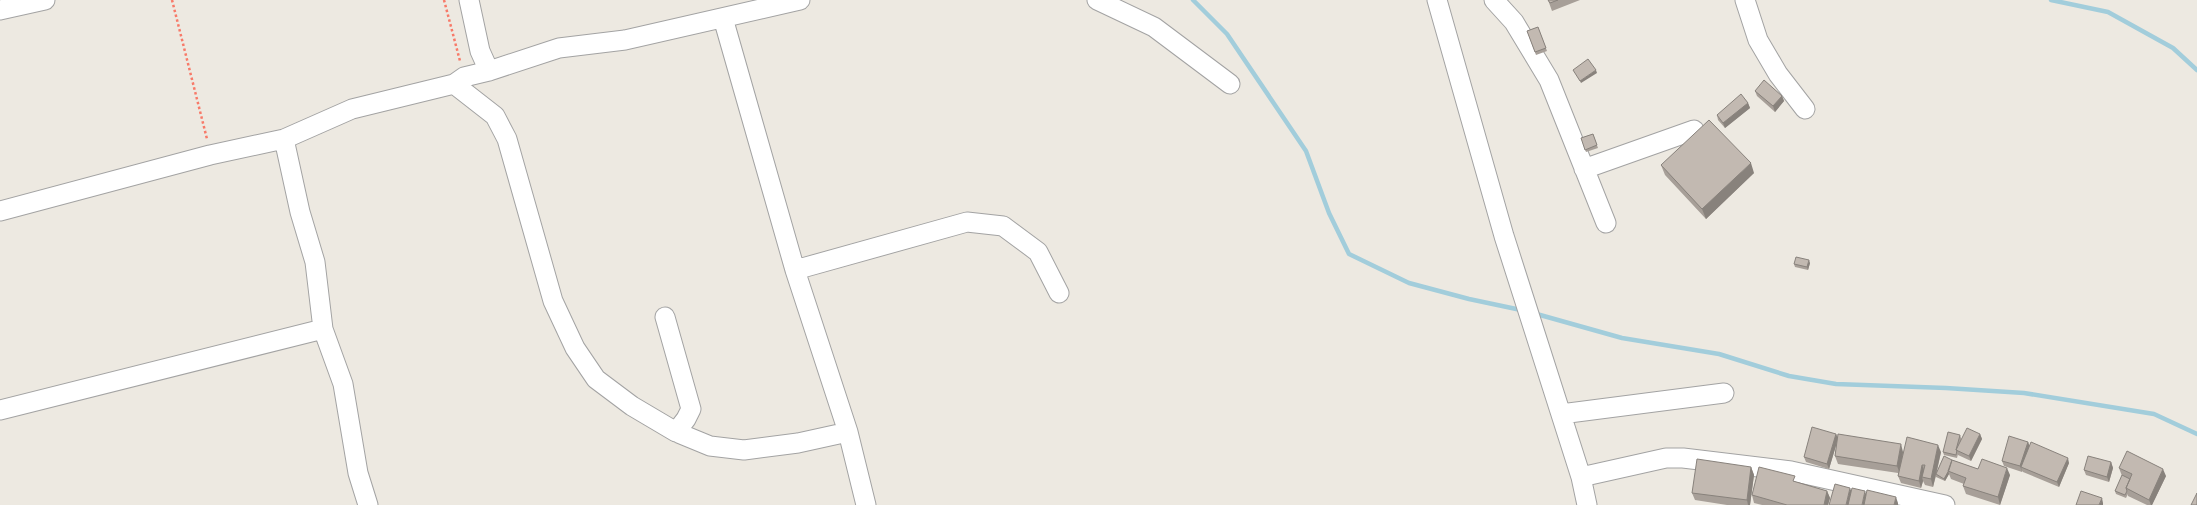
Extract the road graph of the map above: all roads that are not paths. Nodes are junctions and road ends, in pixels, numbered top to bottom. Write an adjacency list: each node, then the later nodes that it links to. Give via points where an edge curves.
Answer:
1 (45, 0): 8 (street)
2 (469, 0): 10 (street, via 480,51)
3 (800, 0): 9 (street)
4 (1097, 0): 12 (street, via 1154,27)
5 (1437, 0): 25 (street, via 1504,236)
6 (1494, 0): 16 (street, via 1514,22 1549,80)
7 (1745, 0): 13 (street, via 1758,40 1778,74)
8 (0, 10)
9 (723, 18): 10 (street, via 625,40 559,48); 19 (street)
10 (489, 71): 11 (street)
11 (459, 80): 15 (street, via 352,109); 26 (street, via 494,116 507,139 552,301 575,348 596,378 632,406)
12 (1230, 84)
13 (1805, 109)
14 (1694, 130): 16 (street)
15 (284, 139): 17 (street, via 210,155); 22 (street, via 315,262)
16 (1584, 169): 18 (street)
17 (0, 211)
18 (1606, 223)
19 (795, 270): 20 (street, via 967,222 1002,226 1038,252); 27 (street)
20 (1059, 293)
21 (665, 317): 26 (street, via 691,409)
22 (323, 329): 24 (street); 28 (street, via 343,384)
23 (1724, 393): 25 (street)
24 (0, 410)
25 (1561, 414): 29 (street)
26 (676, 432): 27 (street, via 710,446 744,450)
27 (848, 432): 32 (street)
28 (358, 473): 30 (street); 31 (street)
29 (1581, 477): 33 (street); 34 (street, via 1666,458 1683,458 1791,471)
30 (355, 505)
31 (368, 505)
32 (866, 505)
33 (1587, 505)
34 (1945, 505)

